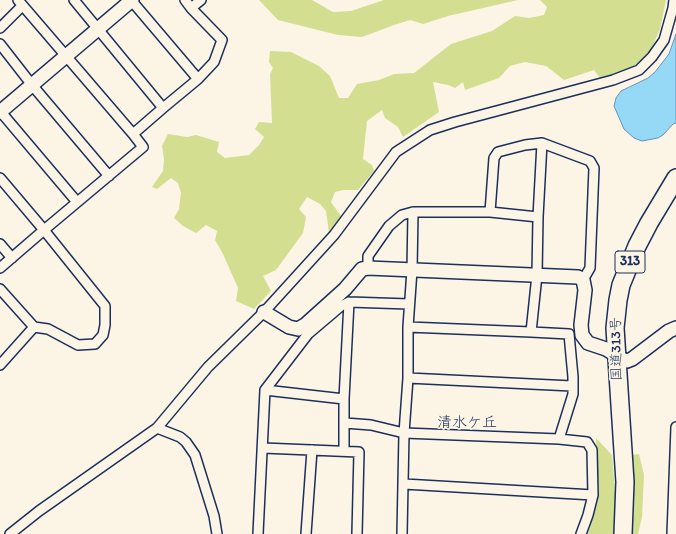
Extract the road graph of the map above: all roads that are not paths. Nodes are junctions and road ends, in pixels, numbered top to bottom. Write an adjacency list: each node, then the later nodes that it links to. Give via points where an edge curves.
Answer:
1 (74, 0): 9 (street)
2 (131, 0): 9 (street); 12 (street)
3 (185, 0): 7 (street)
4 (201, 0): 7 (street)
5 (20, 3): 8 (street); 11 (street)
6 (674, 6): 36 (street, via 664,40 652,57 638,70 613,80 430,130 396,152 334,235)
7 (191, 8): 12 (street, via 222,40 214,62)
8 (0, 28)
9 (98, 28): 11 (street); 14 (street)
10 (0, 44): 13 (street)
11 (66, 55): 13 (street); 16 (street)
12 (198, 79): 14 (street)
13 (32, 85): 15 (street); 18 (street)
14 (163, 108): 16 (street)
15 (0, 112): 21 (street)
16 (133, 134): 18 (street, via 142,147)
17 (542, 143): 23 (street, via 498,152 494,158); 24 (street); 32 (street, via 590,161 594,168 590,268)
18 (109, 176): 21 (street)
19 (0, 178): 25 (street)
20 (676, 178): 41 (highway, 国道313号 / 313, via 637,246 621,285 615,328)
21 (77, 202): 25 (street)
22 (413, 212): 23 (street); 29 (street, via 402,215 389,226 368,256); 30 (street)
23 (490, 212): 24 (street)
24 (538, 216): 31 (street)
25 (44, 230): 27 (street); 37 (street, via 105,306 105,325 103,335 95,344 78,345 48,329)
26 (0, 244): 27 (street)
27 (12, 258): 28 (street)
28 (0, 268)
29 (368, 268): 30 (street); 36 (street, via 362,269 345,289 298,329)
30 (412, 270): 31 (street); 35 (street)
31 (537, 275): 32 (street, via 578,277); 40 (street)
32 (583, 280): 41 (street, via 585,290 582,335 588,343)
33 (0, 289): 37 (street)
34 (349, 302): 35 (street); 45 (street, via 308,334); 46 (street)
35 (408, 304): 38 (street)
36 (264, 312): 49 (street, via 208,367)
37 (34, 327): 42 (street)
38 (408, 327): 40 (street); 43 (street)
39 (676, 328): 41 (street, via 632,359 627,361)
40 (531, 332): 44 (street, via 569,334)
41 (616, 355): 65 (highway, 国道313号 / 313, via 625,482)
42 (0, 364)
43 (408, 378): 44 (street); 50 (street)
44 (572, 386): 51 (street, via 573,394)
45 (265, 390): 46 (street); 52 (street)
46 (344, 399): 47 (street)
47 (345, 423): 50 (street, via 371,425); 54 (street)
48 (676, 427): 56 (street)
49 (157, 428): 58 (street); 59 (street, via 186,442 195,455)
50 (404, 433): 51 (street); 55 (street)
51 (559, 439): 57 (street, via 587,442 592,450)
52 (263, 448): 53 (street); 60 (street)
53 (312, 450): 54 (street); 61 (street)
54 (344, 451): 62 (street, via 359,452)
55 (404, 484): 57 (street); 63 (street)
56 (675, 484): 66 (street)
57 (593, 495): 64 (street)
58 (10, 534)
59 (217, 534)
60 (258, 534)
61 (306, 534)
62 (356, 534)
63 (402, 534)
64 (580, 534)
65 (623, 534)
66 (672, 534)

